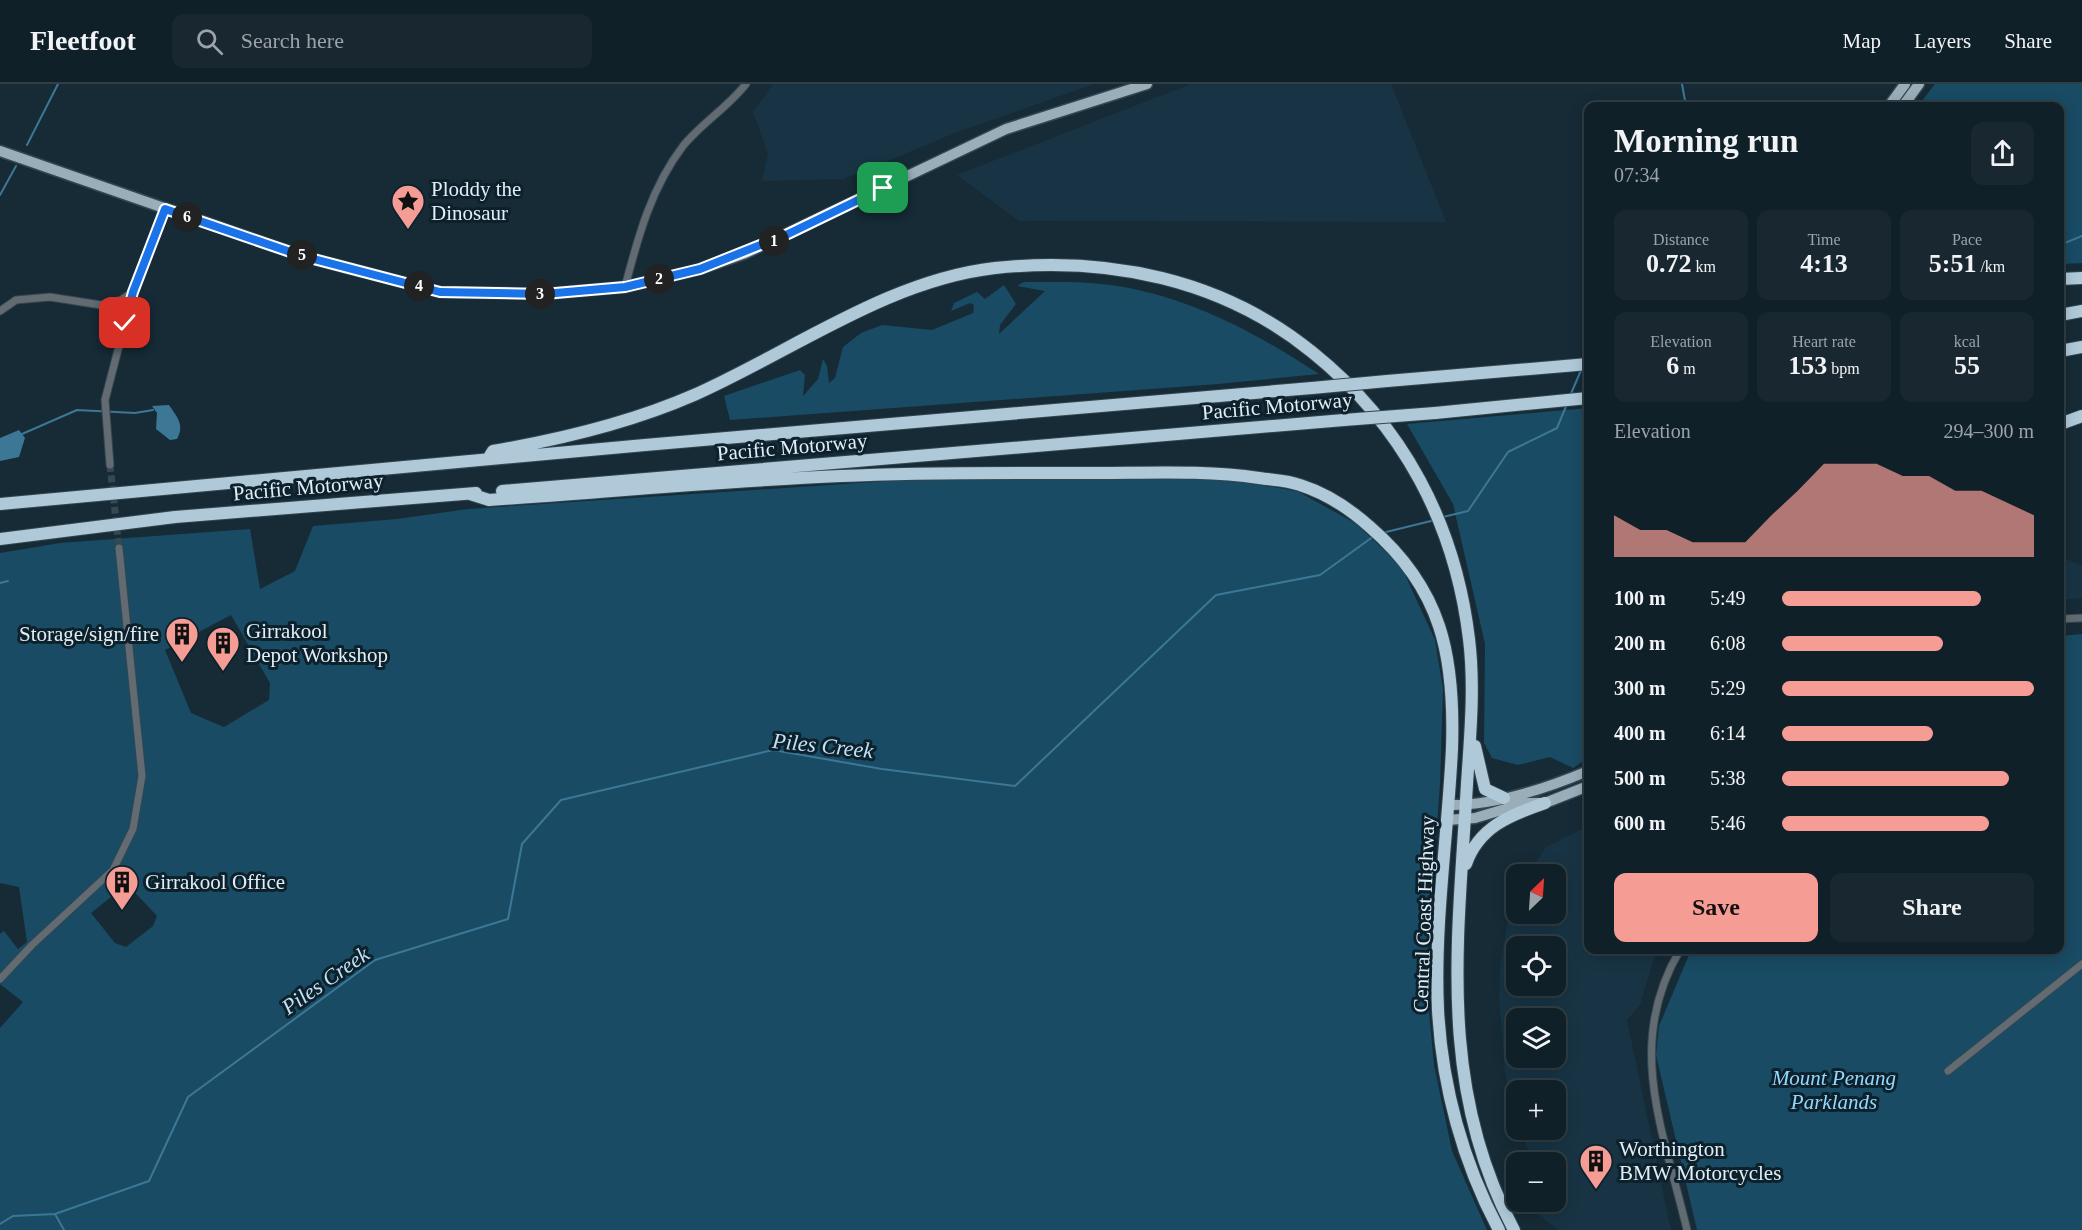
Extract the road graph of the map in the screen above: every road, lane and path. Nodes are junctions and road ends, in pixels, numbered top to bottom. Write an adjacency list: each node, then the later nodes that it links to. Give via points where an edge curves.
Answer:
1 (746, 84): 11 (street, via 684,146 660,181 643,222)
2 (1147, 84): 11 (main road, via 1006,129 746,253)
3 (1905, 84): 5 (main road)
4 (1919, 84): 6 (main road)
5 (1892, 102)
6 (1906, 102)
7 (0, 151): 8 (main road)
8 (165, 209): 11 (main road, via 302,256 440,292 544,294); 12 (street)
9 (2082, 278): 10 (highway)
10 (2064, 279)
11 (625, 287)
12 (133, 292): 13 (street, via 101,305 50,297 16,300); 23 (street, via 105,400)
13 (0, 311)
14 (2082, 311): 15 (highway)
15 (2064, 314)
16 (2082, 347): 17 (highway)
17 (2064, 350)
18 (1584, 364): 22 (highway, Pacific Motorway, bridge)
19 (1584, 398): 24 (highway, Pacific Motorway, bridge)
20 (2082, 416): 21 (highway)
21 (2064, 423)
22 (488, 459): 25 (highway, Pacific Motorway); 30 (highway, via 494,451 574,436 695,395 898,294 972,272 1063,263 1145,273 1184,283 1238,305 1287,333 1333,369 1370,408 1417,471 1454,563 1470,641)
23 (111, 465)
24 (470, 494): 26 (highway, Pacific Motorway, via 175,517); 35 (highway, Central Coast Highway, via 489,500 890,474 1227,474 1298,484 1359,517 1405,561 1432,609 1450,668 1452,748)
25 (0, 504)
26 (0, 539)
27 (119, 548): 42 (street, via 142,776 134,829 113,870)
28 (2082, 618): 29 (street)
29 (2064, 619)
30 (1471, 721): 33 (highway, via 1485,789); 36 (highway, Central Coast Highway)
31 (1584, 772): 33 (main road)
32 (1584, 788): 34 (main road)
33 (1503, 798): 36 (main road)
34 (1545, 803): 38 (main road, via 1525,802); 39 (highway, via 1508,816 1484,834 1469,856)
35 (1448, 806): 36 (main road); 37 (highway, Central Coast Highway)
36 (1466, 806): 38 (highway, Central Coast Highway)
37 (1447, 820): 38 (main road); 44 (highway, Central Coast Highway, via 1437,979 1442,1052 1461,1139)
38 (1466, 820): 39 (highway, Central Coast Highway)
39 (1461, 883): 45 (highway, Central Coast Highway, via 1456,978 1460,1052 1482,1152)
40 (1678, 954): 46 (street, via 1658,996 1650,1061 1655,1097)
41 (2082, 964): 43 (street)
42 (0, 979)
43 (1948, 1071)
44 (1499, 1230)
45 (1514, 1230)
46 (1688, 1230)

